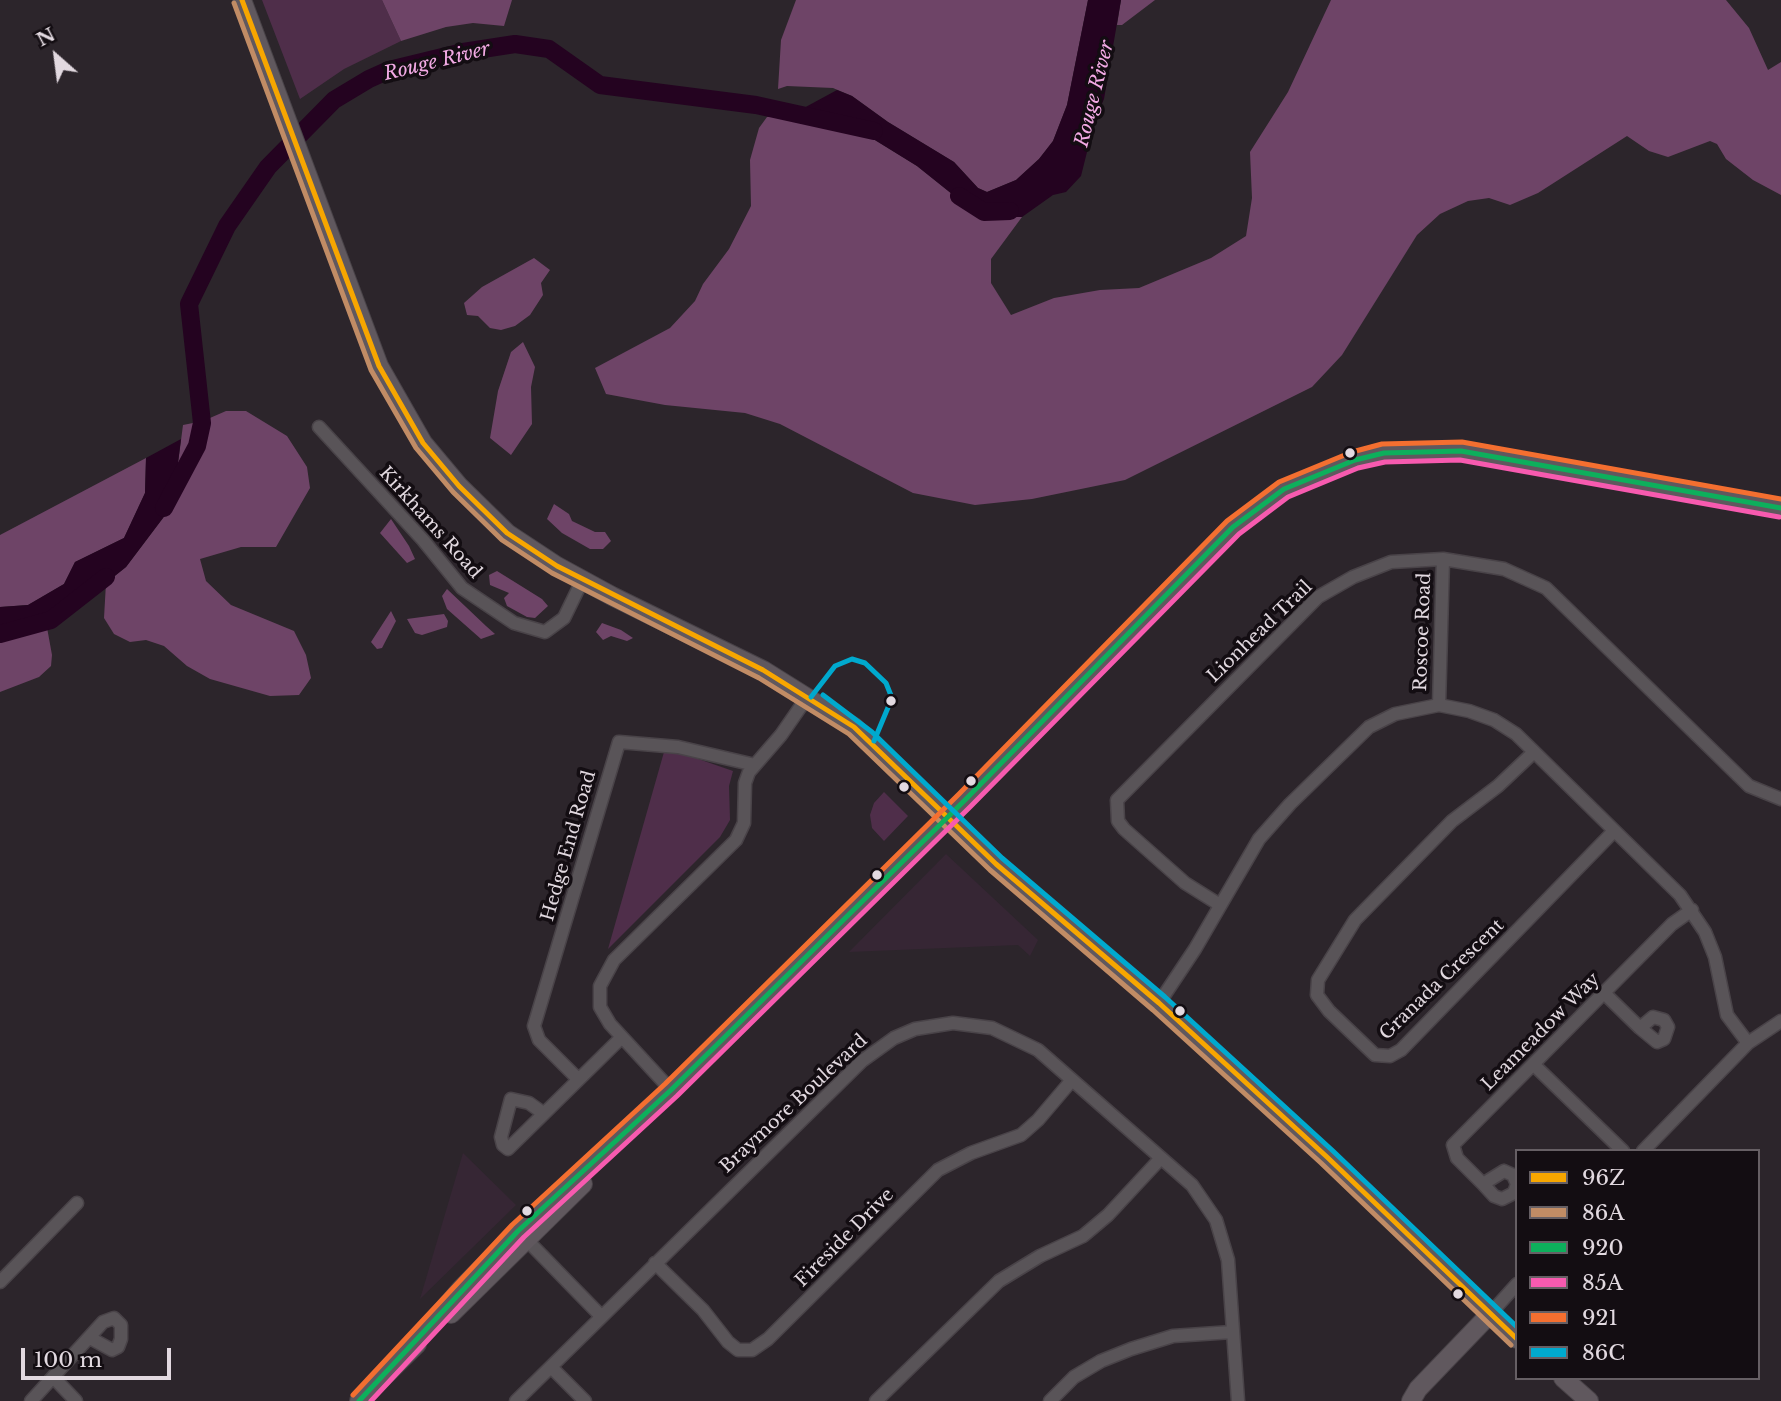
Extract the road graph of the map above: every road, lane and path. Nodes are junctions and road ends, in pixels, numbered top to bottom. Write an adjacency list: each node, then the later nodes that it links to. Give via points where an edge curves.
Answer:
1 (242, 0): 5 (main road, via 379,366 424,443 507,533)
2 (318, 427): 5 (street, Kirkhams Road, via 462,588 514,623 545,632 564,618)
3 (1781, 508): 11 (main road, via 1461,451 1384,453 1327,469 1284,489 1233,527)
4 (1443, 559): 7 (street, Roscoe Road); 10 (street, Lionhead Trail, via 1504,569 1546,588 1749,786); 13 (street, Lionhead Trail, via 1391,562 1318,597 1117,800 1118,821 1124,829 1185,883)
5 (582, 581): 6 (main road)
6 (808, 696): 9 (street); 11 (main road, via 854,727)
7 (1439, 705): 8 (street, via 1494,720); 13 (street, via 1395,714 1349,744 1259,839)
8 (1534, 752): 12 (street); 12 (street, Granada Crescent, via 1452,821 1355,920 1318,980 1317,995 1329,1011 1375,1055 1390,1056)
9 (755, 765): 19 (street, via 745,783 744,823 736,840 606,972 600,986 600,1007); 22 (street, Hedge End Road, via 678,747 619,742 534,1026 539,1040)
10 (1781, 799)
11 (948, 816): 16 (main road, via 1030,894); 24 (main road)
12 (1614, 831): 14 (street)
13 (1220, 905): 16 (street)
14 (1692, 910): 15 (street, Leameadow Way, via 1672,924); 20 (street, via 1715,957 1727,1015)
15 (1604, 993): 18 (street); 21 (street, Leameadow Way)
16 (1159, 1003): 35 (main road)
17 (1781, 1021): 20 (street)
18 (1640, 1028)
19 (622, 1037): 22 (street); 24 (street)
20 (1748, 1043): 27 (street)
21 (1534, 1065): 26 (street); 29 (street, Leameadow Way, via 1453,1145 1457,1158)
22 (578, 1079): 25 (street)
23 (1072, 1080): 28 (street, Braymore Boulevard); 32 (street, Braymore Boulevard, via 1038,1050 992,1028 953,1023 915,1029 894,1038 855,1066); 32 (street, Fireside Drive, via 1021,1135 938,1170 755,1349 747,1352 734,1347)
24 (671, 1090): 31 (main road, via 566,1203)
25 (543, 1113)
26 (1621, 1149)
27 (1645, 1149)
28 (1161, 1158): 37 (street, Braymore Boulevard, via 1192,1185 1216,1220 1228,1260); 48 (street, via 1083,1236 999,1281)
29 (1483, 1184)
30 (77, 1203): 33 (street)
31 (523, 1236): 36 (street); 45 (main road)
32 (654, 1264): 36 (street, Braymore Boulevard)
33 (3, 1274)
34 (1515, 1286): 35 (street)
35 (1490, 1314): 38 (main road); 51 (main road)
36 (601, 1316): 40 (street, Braymore Boulevard)
37 (1232, 1332): 49 (street, via 1173,1336 1123,1352 1074,1377); 50 (street, Braymore Boulevard)
38 (1515, 1337)
39 (90, 1338): 41 (street)
40 (551, 1367): 46 (street, Braymore Boulevard); 47 (street)
41 (54, 1378): 43 (street); 44 (street)
42 (1565, 1380): 52 (main road)
43 (31, 1401)
44 (76, 1401)
45 (359, 1401)
46 (516, 1401)
47 (585, 1401)
48 (876, 1401)
49 (1050, 1401)
50 (1237, 1401)
51 (1411, 1401)
52 (1589, 1401)

